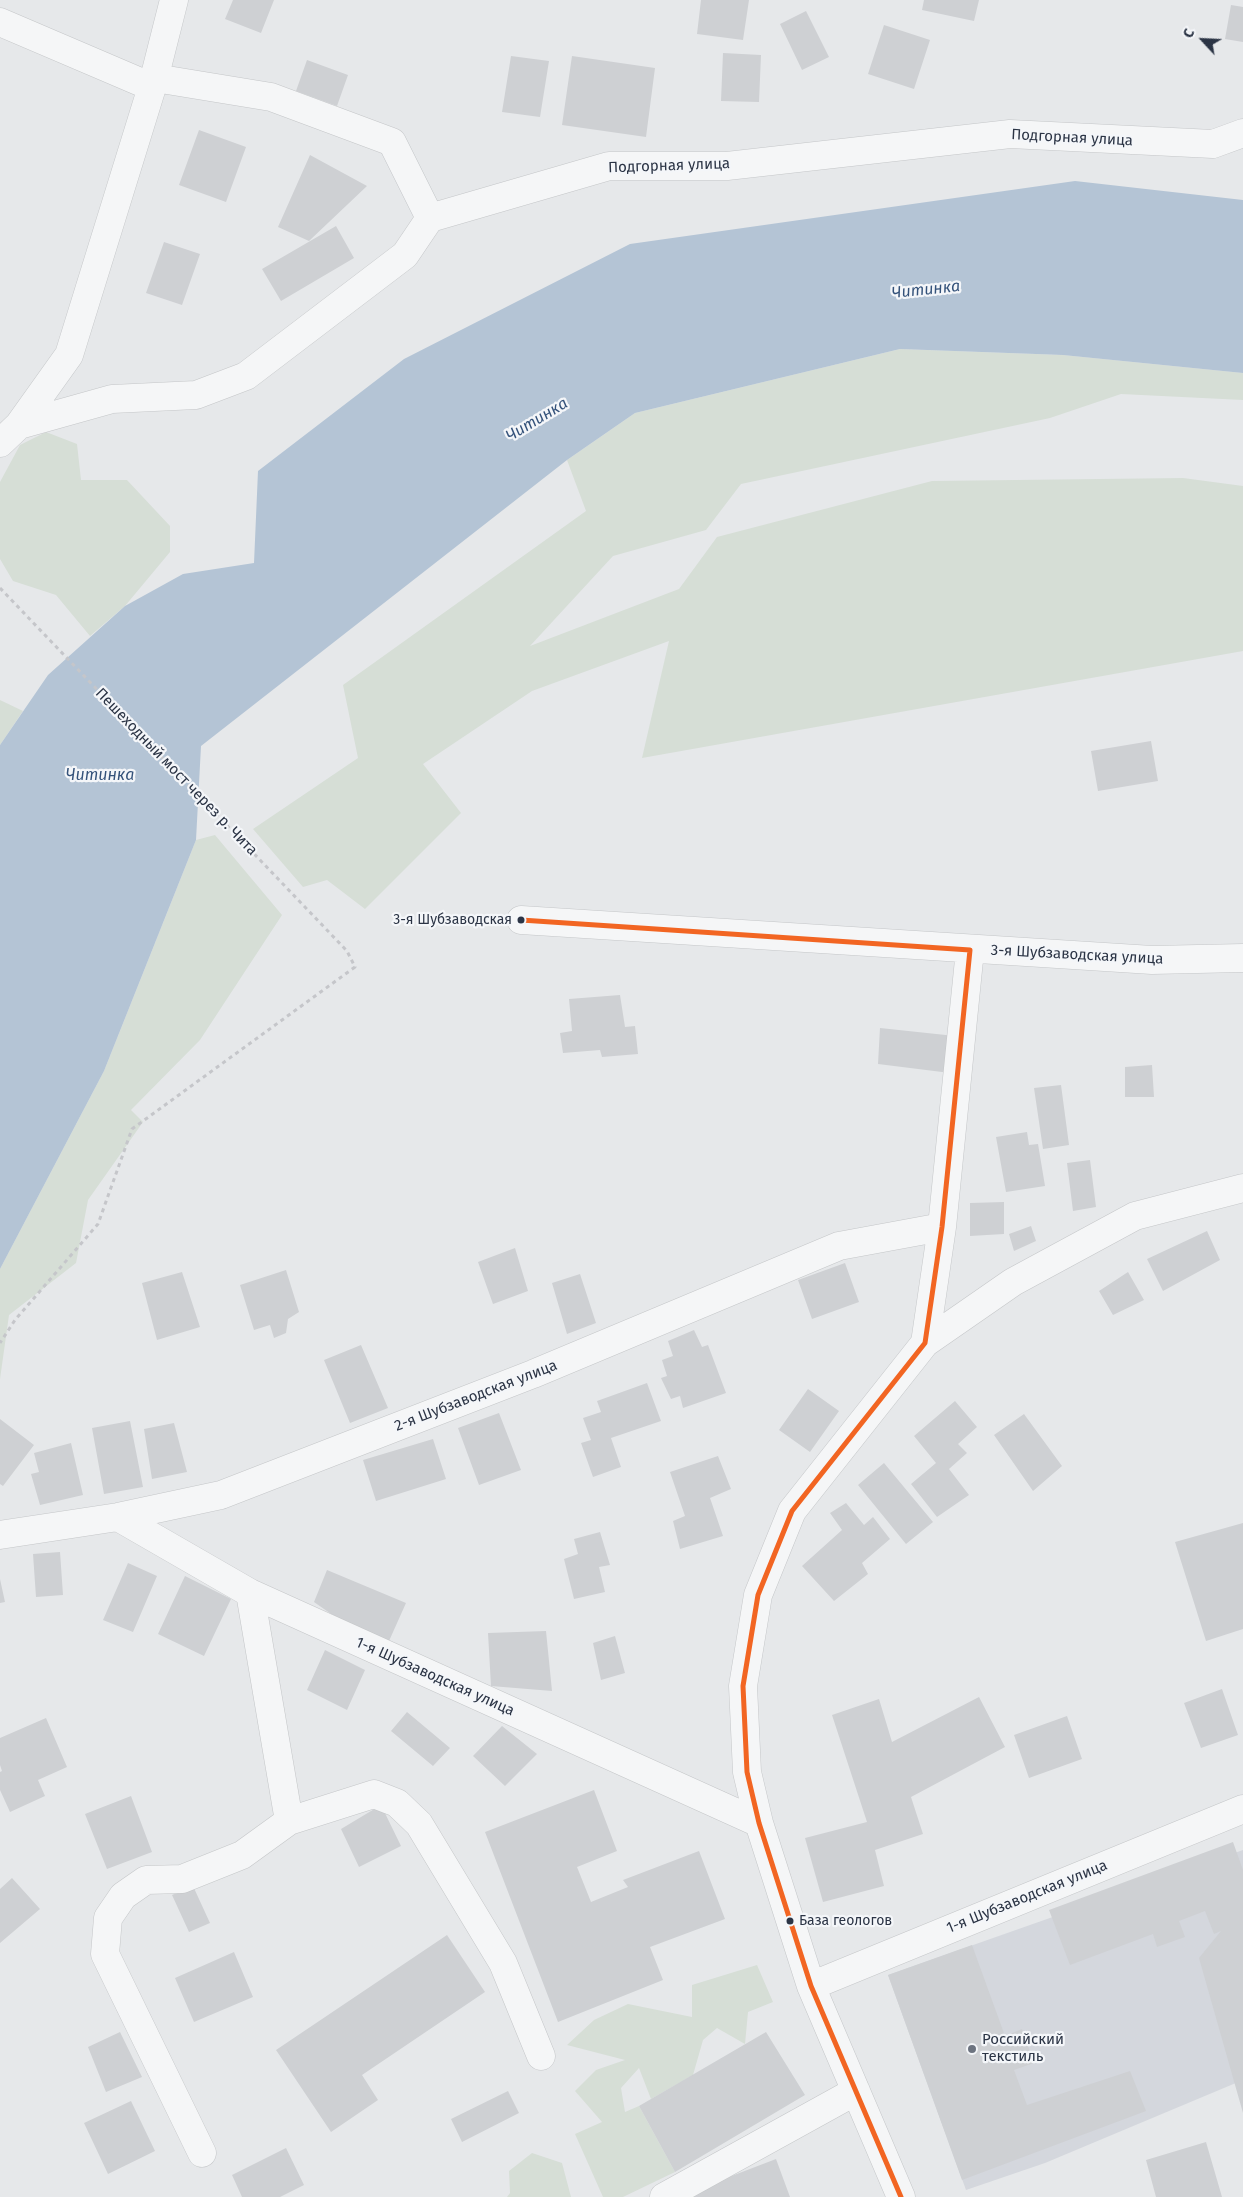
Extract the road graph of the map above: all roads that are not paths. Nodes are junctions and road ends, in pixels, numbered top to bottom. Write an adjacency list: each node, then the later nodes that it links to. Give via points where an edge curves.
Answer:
1 (174, 0): 3 (street)
2 (0, 22): 3 (street)
3 (154, 82): 5 (street, via 271,97 392,142); 6 (street, via 69,355)
4 (1243, 133): 5 (street, Подгорная улица, via 1213,144 1010,134 726,166 610,166)
5 (430, 218): 6 (street, via 405,255 246,376 196,395 112,399)
6 (9, 434)
7 (521, 920): 8 (street, 3-я Шубзаводская улица)
8 (970, 950): 9 (street, 3-я Шубзаводская улица, via 1152,960); 11 (street)
9 (1243, 958)
10 (1234, 1190): 12 (street, via 1135,1216 1012,1282)
11 (942, 1227): 12 (street); 13 (street, 2-я Шубзаводская улица, via 839,1246 533,1374 220,1495)
12 (925, 1343): 18 (street, via 792,1511 758,1595 742,1686 747,1772)
13 (118, 1517): 14 (street, 2-я Шубзаводская улица); 15 (street, 1-я Шубзаводская улица)
14 (0, 1535)
15 (250, 1593): 17 (street); 18 (street, 1-я Шубзаводская улица)
16 (1243, 1809): 19 (street, 1-я Шубзаводская улица)
17 (289, 1821): 20 (street, via 374,1794 397,1803 419,1824 503,1964); 22 (street, via 242,1855 182,1879 146,1880 123,1896 108,1918 105,1954)
18 (759, 1823): 19 (street)
19 (812, 1986): 21 (street)
20 (541, 2056)
21 (856, 2091): 23 (street); 24 (street)
22 (202, 2153)
23 (664, 2197)
24 (901, 2197)

